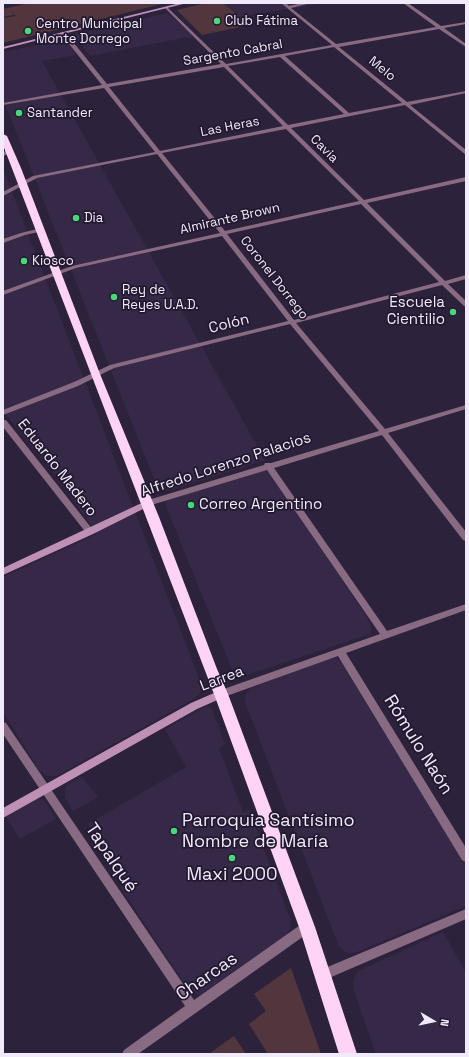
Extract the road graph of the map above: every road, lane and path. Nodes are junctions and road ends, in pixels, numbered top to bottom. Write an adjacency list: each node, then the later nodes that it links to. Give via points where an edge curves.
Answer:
1 (185, 3): 5 (main road)
2 (310, 3): 4 (street)
3 (405, 3): 7 (street)
4 (286, 5): 9 (street, Melo)
5 (167, 8): 8 (main road); 13 (street, Cavia)
6 (466, 23): 7 (street, Sargento Cabral)
7 (439, 28): 9 (street, Sargento Cabral); 10 (street)
8 (64, 33): 11 (main road); 14 (street, Coronel Dorrego)
9 (335, 46): 12 (street, Sargento Cabral); 17 (street, Melo)
10 (466, 46)
11 (3, 48)
12 (281, 55): 13 (street, Sargento Cabral); 18 (street)
13 (225, 65): 14 (street, Sargento Cabral); 19 (street, Cavia)
14 (106, 87): 16 (street, Sargento Cabral); 22 (street, Coronel Dorrego)
15 (466, 92): 17 (street, Las Heras)
16 (3, 104)
17 (406, 104): 18 (street, Las Heras); 21 (street, Melo)
18 (348, 115): 19 (street, Las Heras)
19 (286, 127): 22 (street, Las Heras); 28 (street, Cavia)
20 (3, 136): 23 (highway)
21 (463, 148): 24 (street, Melo)
22 (159, 152): 26 (street, Las Heras, via 35,177); 30 (street, Coronel Dorrego)
23 (6, 153): 26 (highway, via 17,168)
24 (466, 153)
25 (466, 179): 28 (street, Almirante Brown)
26 (23, 184): 27 (street, Las Heras); 29 (highway)
27 (3, 194)
28 (362, 203): 30 (street, Almirante Brown); 34 (street, Cavia)
29 (41, 230): 31 (street); 32 (highway)
30 (223, 233): 32 (street, Almirante Brown); 37 (street, Coronel Dorrego)
31 (3, 241)
32 (56, 273): 35 (street, Almirante Brown); 38 (highway)
33 (466, 277): 34 (street, Colón)
34 (443, 283): 36 (street, Cavia); 37 (street, Colón)
35 (3, 293)
36 (466, 305)
37 (292, 322): 38 (street, Colón, via 112,366); 42 (street, Coronel Dorrego)
38 (95, 374): 40 (street, Colón); 44 (highway)
39 (466, 407): 42 (street, Alfredo Lorenzo Palacios)
40 (3, 413)
41 (3, 422): 45 (street, Eduardo Madero)
42 (383, 431): 43 (street, Alfredo Lorenzo Palacios); 46 (street, Coronel Dorrego)
43 (268, 465): 44 (street, Alfredo Lorenzo Palacios); 49 (street)
44 (148, 502): 45 (main road, Alfredo Lorenzo Palacios); 51 (highway)
45 (90, 532): 47 (main road, Alfredo Lorenzo Palacios)
46 (466, 538)
47 (3, 572)
48 (466, 607): 49 (street, Larrea)
49 (385, 635): 50 (street, Larrea)
50 (340, 652): 51 (street, Larrea); 55 (street, Rómulo Naón)
51 (221, 694): 53 (main road, Larrea, via 194,706); 57 (highway)
52 (3, 726): 53 (street, Tapalqué)
53 (44, 790): 54 (main road, Larrea); 59 (street, Tapalqué)
54 (3, 813)
55 (466, 856)
56 (466, 914): 58 (street)
57 (306, 927): 58 (highway); 59 (street, Charcas)
58 (322, 975): 61 (highway)
59 (193, 1008): 60 (street, Charcas)
60 (128, 1054)
61 (348, 1054)

